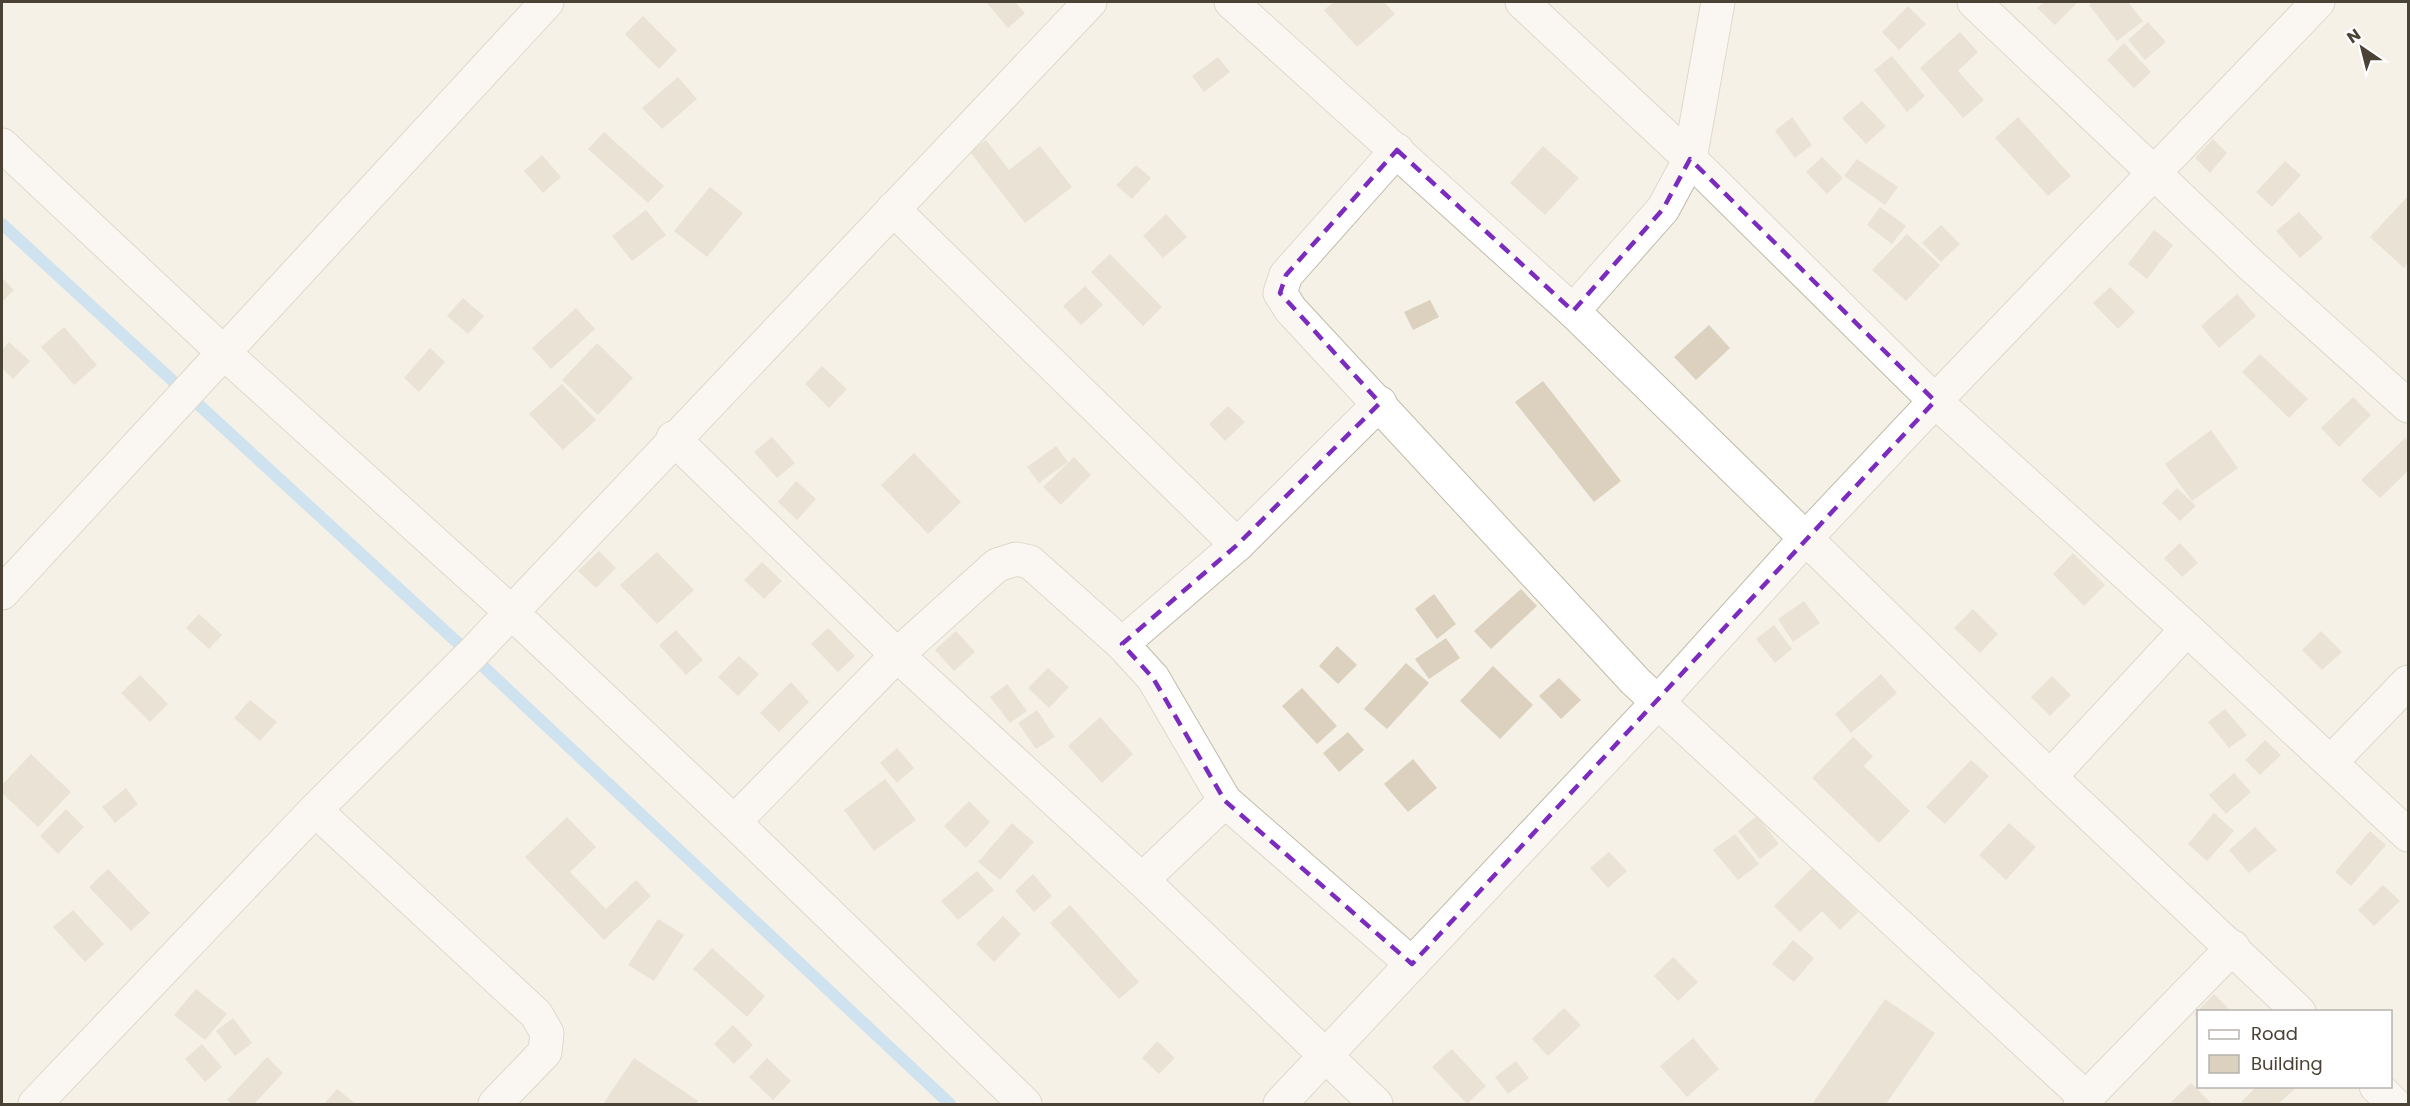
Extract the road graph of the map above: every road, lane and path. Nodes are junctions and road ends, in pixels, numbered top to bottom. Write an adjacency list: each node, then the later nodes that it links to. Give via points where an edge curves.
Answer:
1 (547, 2): 14 (street)
2 (1090, 2): 12 (street)
3 (1231, 2): 9 (street)
4 (1522, 2): 10 (street)
5 (1718, 2): 10 (street)
6 (1974, 2): 11 (street)
7 (2318, 2): 11 (street)
8 (2, 145): 14 (street)
9 (1397, 150): 13 (street); 16 (street, via 1286,275 1281,293 1291,310)
10 (1690, 159): 13 (street, via 1663,209); 15 (street)
11 (2154, 174): 15 (street); 17 (street)
12 (893, 209): 18 (street); 20 (street)
13 (1573, 311): 19 (street)
14 (223, 352): 21 (street); 22 (street)
15 (1935, 401): 19 (street); 23 (street)
16 (1380, 403): 20 (street); 27 (street)
17 (2409, 406)
18 (673, 438): 22 (street); 25 (street)
19 (1804, 539): 27 (street); 29 (street)
20 (1237, 545): 24 (street)
21 (2, 593)
22 (510, 611): 31 (street); 32 (street)
23 (2187, 628): 28 (street); 29 (street)
24 (1122, 644): 25 (street, via 1030,562 1016,559 997,565); 30 (street, via 1153,678)
25 (897, 655): 32 (street); 34 (street)
26 (2409, 682): 28 (street)
27 (1658, 704): 36 (street); 40 (street)
28 (2332, 761): 33 (street)
29 (2050, 777): 35 (street)
30 (1225, 801): 34 (street); 36 (street)
31 (315, 810): 41 (street); 42 (street, via 536,1014 547,1032 545,1052)
32 (734, 822): 43 (street)
33 (2409, 835)
34 (1142, 880): 38 (street)
35 (2233, 947): 37 (street); 40 (street)
36 (1412, 964): 38 (street)
37 (2298, 1010)
38 (1325, 1057): 44 (street); 45 (street)
39 (2378, 1088): 46 (street)
40 (2083, 1101)
41 (35, 1104)
42 (495, 1104)
43 (1025, 1104)
44 (1280, 1104)
45 (1376, 1104)
46 (2394, 1104)

